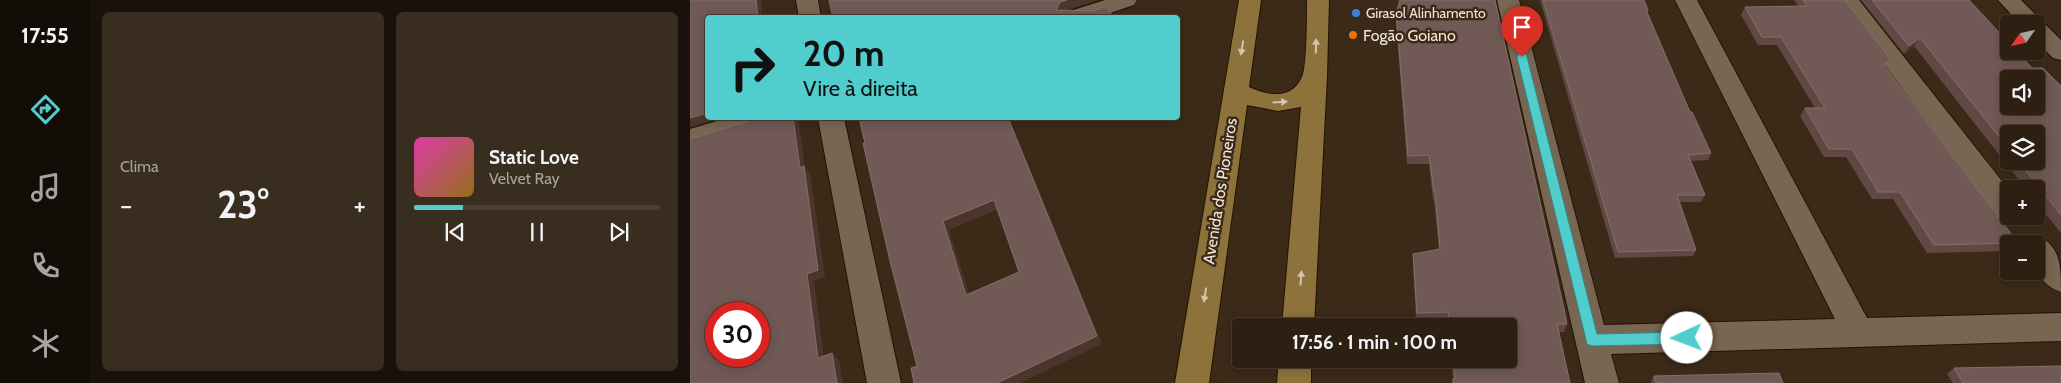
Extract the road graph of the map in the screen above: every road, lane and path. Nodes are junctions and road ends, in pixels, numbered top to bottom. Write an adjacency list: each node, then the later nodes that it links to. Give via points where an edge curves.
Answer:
1 (807, 0): 9 (street)
2 (1250, 0): 15 (main road, Avenida dos Pioneiros, one-way to 15)
3 (1318, 0): 14 (main road, one-way to 3)
4 (1508, 0): 25 (street)
5 (1686, 0): 24 (street)
6 (1848, 0): 19 (street)
7 (2009, 0): 11 (street)
8 (1124, 5): 10 (street)
9 (810, 15)
10 (1084, 15)
11 (2023, 15)
12 (2045, 37): 13 (street)
13 (2061, 53)
14 (1315, 76): 15 (main road, one-way to 14, via 1259,102 1284,102 1301,96); 22 (main road, one-way to 14)
15 (1236, 90): 28 (main road, Avenida dos Pioneiros, one-way to 28)
16 (748, 120): 18 (street)
17 (831, 120): 27 (street)
18 (690, 138)
19 (2000, 199)
20 (2045, 259): 21 (street)
21 (2061, 279)
22 (1299, 318)
23 (2061, 327): 24 (street)
24 (1858, 333): 25 (street)
25 (1592, 340): 30 (street)
26 (1295, 368): 29 (main road)
27 (884, 383)
28 (1192, 383)
29 (1294, 383)
30 (1602, 383)

